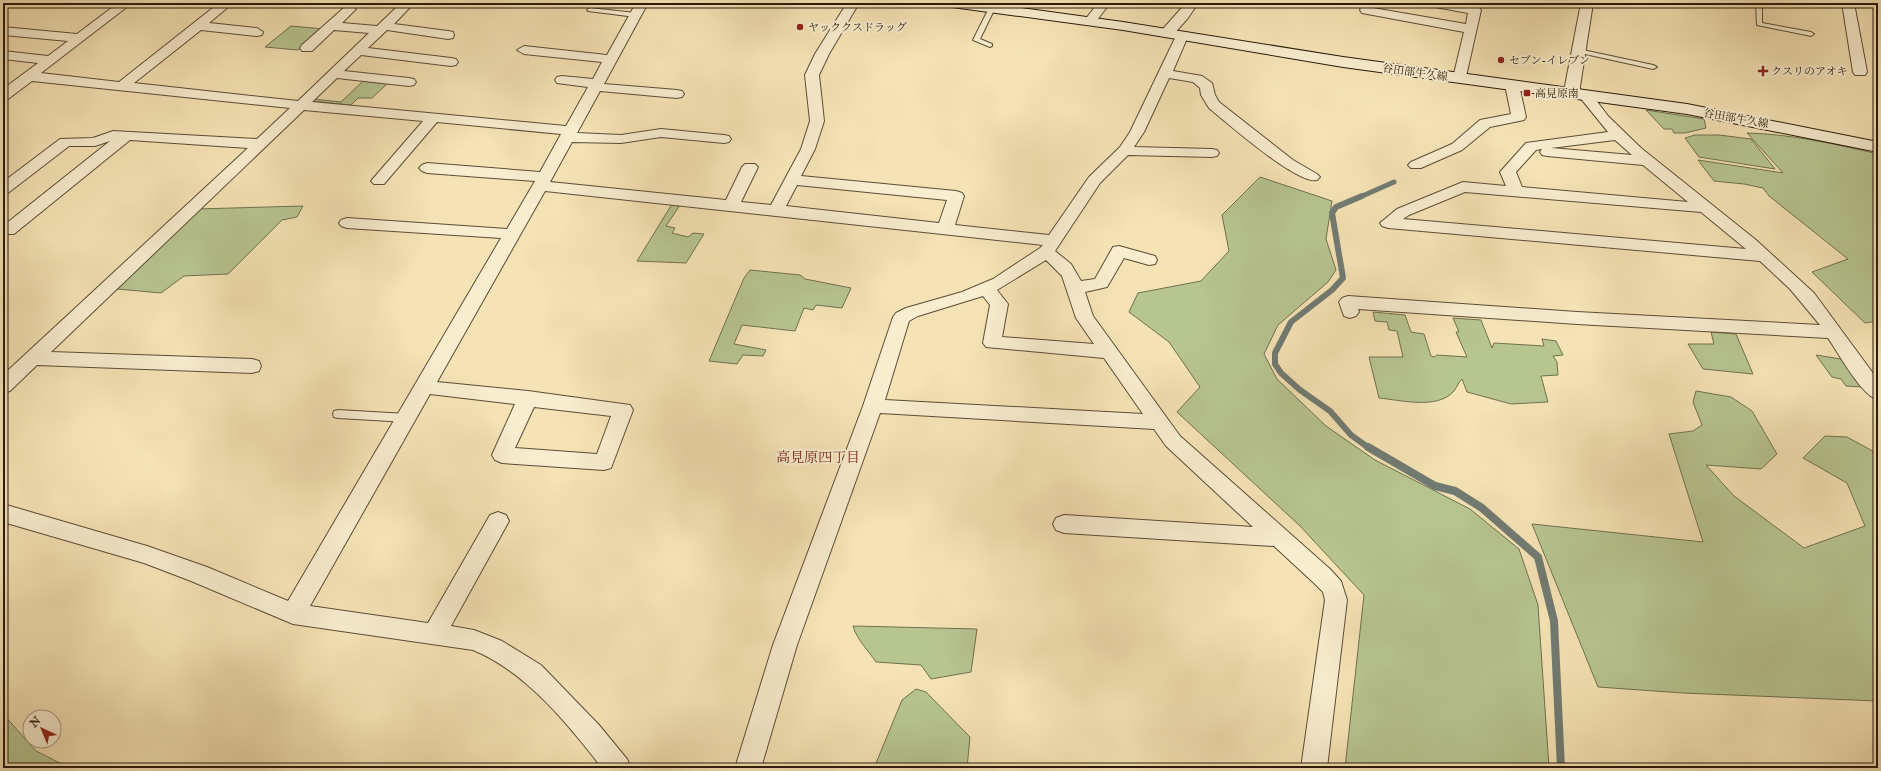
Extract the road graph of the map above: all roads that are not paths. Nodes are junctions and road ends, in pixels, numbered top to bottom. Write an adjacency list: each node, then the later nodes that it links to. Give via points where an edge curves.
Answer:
1 (124, 3): 28 (street)
2 (227, 3): 18 (street)
3 (408, 3): 20 (street)
4 (853, 3): 70 (street, via 812,75 817,121 808,149)
5 (952, 3): 13 (main road, 谷田部牛久線)
6 (1104, 3): 17 (street)
7 (1192, 3): 24 (street)
8 (1369, 3): 21 (street, via 1366,10)
9 (1435, 3): 21 (street, via 1475,10)
10 (1587, 3): 33 (street)
11 (1759, 3): 25 (lane, via 1759,24)
12 (1848, 3): 41 (street)
13 (992, 8): 17 (main road, 谷田部牛久線); 29 (lane, via 976,40)
14 (639, 9): 16 (lane); 37 (street)
15 (350, 10): 19 (street)
16 (590, 10)
17 (1090, 21): 24 (main road, 谷田部牛久線)
18 (197, 26): 23 (street); 35 (street)
19 (332, 26): 20 (street); 30 (street)
20 (382, 28): 26 (street); 32 (street)
21 (1471, 29): 45 (street)
22 (3, 31): 28 (street)
23 (257, 32)
24 (1167, 33): 27 (main road, 谷田部牛久線)
25 (1811, 34)
26 (448, 35)
27 (1182, 36): 42 (street); 45 (main road, 谷田部牛久線)
28 (78, 38): 38 (street)
29 (990, 45)
30 (307, 48)
31 (524, 50): 37 (street)
32 (357, 51): 39 (street); 43 (street)
33 (1578, 51): 40 (lane); 52 (street, via 1572,86)
34 (141, 53): 35 (street)
35 (164, 54): 50 (street)
36 (3, 55): 38 (street)
37 (611, 59): 49 (street)
38 (49, 60): 44 (street)
39 (451, 62)
40 (1653, 67)
41 (1860, 72)
42 (1164, 73): 62 (street, via 1137,132); 69 (street, via 1197,79 1207,86 1208,95 1214,105 1288,163)
43 (333, 74): 47 (street); 54 (street)
44 (28, 76): 50 (street); 53 (street)
45 (1460, 78): 48 (main road, 谷田部牛久線)
46 (562, 80): 49 (street)
47 (409, 82)
48 (1512, 85): 52 (main road, 谷田部牛久線); 66 (street, via 1519,117 1485,123 1457,147)
49 (596, 86): 51 (street); 56 (street)
50 (121, 87): 54 (street)
51 (677, 94)
52 (1579, 94): 57 (street); 61 (main road, 谷田部牛久線, via 1717,115)
53 (3, 96)
54 (300, 105): 55 (street); 60 (street)
55 (434, 117): 56 (street); 71 (street)
56 (569, 134): 59 (street, via 621,139 661,134); 72 (street)
57 (1619, 135): 63 (street, via 1531,146); 65 (street)
58 (126, 136): 60 (street); 73 (street, via 113,135 95,142 65,142); 80 (street)
59 (724, 139)
60 (259, 144): 90 (street)
61 (1878, 147)
62 (1125, 150): 64 (street); 82 (street, via 1094,180)
63 (1527, 150): 65 (street); 74 (street, via 1508,172)
64 (1212, 153)
65 (1647, 161): 76 (street)
66 (1416, 165)
67 (750, 167): 75 (street)
68 (427, 168): 72 (street)
69 (1312, 177)
70 (791, 180): 77 (street); 79 (street, via 956,196)
71 (379, 181)
72 (543, 181): 75 (street); 81 (street)
73 (3, 190)
74 (1516, 191): 76 (street); 83 (street, via 1463,187 1403,212 1388,223)
75 (731, 206): 77 (street)
76 (1705, 208): 83 (street)
77 (776, 210): 79 (street)
78 (348, 223): 81 (street)
79 (946, 228): 82 (street)
80 (8, 230)
81 (513, 234): 93 (street)
82 (1050, 246): 85 (street, via 1068,272); 86 (street, via 999,283)
83 (1764, 256): 88 (street, via 1814,304)
84 (1149, 260): 85 (street, via 1119,251 1101,283)
85 (1075, 288): 89 (street, via 1082,312)
86 (986, 289): 89 (street, via 1000,304 992,343); 96 (street, via 902,317)
87 (1350, 312): 88 (street, via 1348,302)
88 (1833, 332): 94 (street)
89 (1109, 352): 99 (street)
90 (33, 358): 91 (street); 92 (street)
91 (252, 366)
92 (3, 386)
93 (425, 387): 95 (street); 98 (street)
94 (1877, 390)
95 (528, 398): 95 (street, via 624,410 604,462 502,456)
96 (873, 406): 99 (street); 107 (street, via 786,645)
97 (338, 414): 98 (lane)
98 (407, 418): 104 (street)
99 (1161, 422): 103 (street, via 1173,441)
100 (3, 513): 104 (street, via 146,555 199,574)
101 (498, 521): 105 (street)
102 (1064, 524): 103 (street)
103 (1280, 537): 108 (street, via 1333,588 1336,600)
104 (293, 614): 105 (street)
105 (435, 633): 106 (street, via 474,640 494,648 532,673 590,733)
106 (618, 768)
107 (748, 768)
108 (1314, 768)

